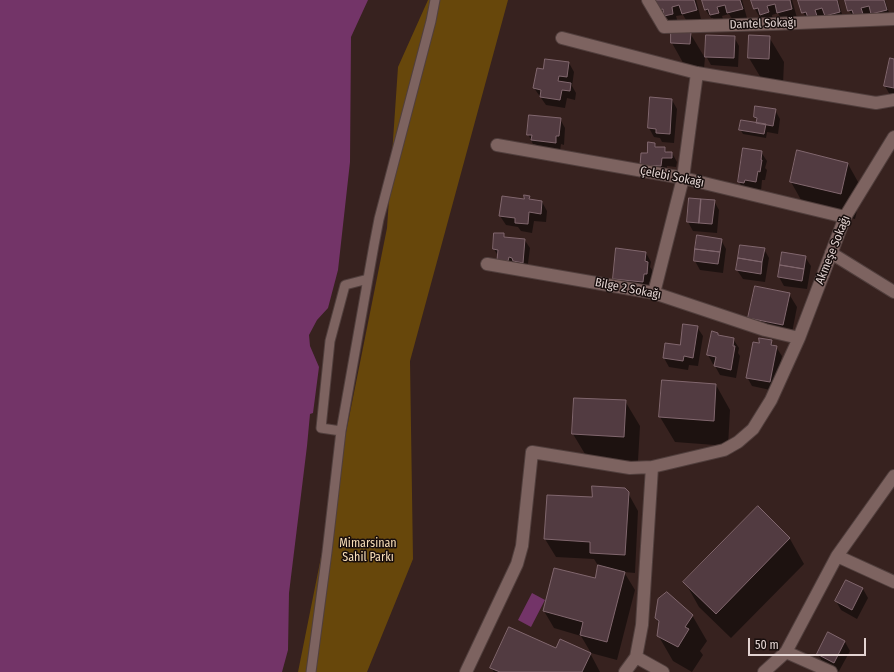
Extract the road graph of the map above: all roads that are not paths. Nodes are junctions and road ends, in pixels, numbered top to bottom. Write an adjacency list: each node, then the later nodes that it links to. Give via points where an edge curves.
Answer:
1 (434, 0): 13 (street, via 431,21 379,219)
2 (648, 0): 3 (street, Dantel Sokağı, via 664,27)
3 (894, 19)
4 (562, 38): 5 (street)
5 (697, 73): 6 (street, via 876,103); 9 (street)
6 (894, 100)
7 (894, 136): 10 (street, Akmeşe Sokağı)
8 (498, 145): 9 (street, Çelebi Sokağı)
9 (683, 178): 10 (street, Çelebi Sokağı); 15 (street)
10 (845, 217): 11 (street, Akmeşe Sokağı)
11 (831, 253): 14 (street); 16 (street, Akmeşe Sokağı)
12 (487, 264): 15 (street, Bilge 2 Sokağı)
13 (368, 279): 17 (street); 17 (street, via 345,285 330,341 321,428)
14 (894, 292)
15 (654, 293): 16 (street, Bilge 2 Sokağı, via 765,330)
16 (799, 338): 18 (street, Akmeşe Sokağı, via 771,400 746,436 724,450)
17 (341, 431): 24 (street)
18 (652, 467): 23 (street, via 642,625); 25 (street, Akmeşe Sokağı, via 630,468 532,452 522,546 517,564)
19 (894, 476): 20 (street)
20 (837, 556): 21 (street); 22 (street)
21 (894, 582)
22 (786, 652): 28 (street); 29 (street)
23 (636, 657): 26 (street); 27 (street)
24 (311, 672)
25 (466, 672)
26 (625, 672)
27 (663, 672)
28 (764, 672)
29 (832, 672)

